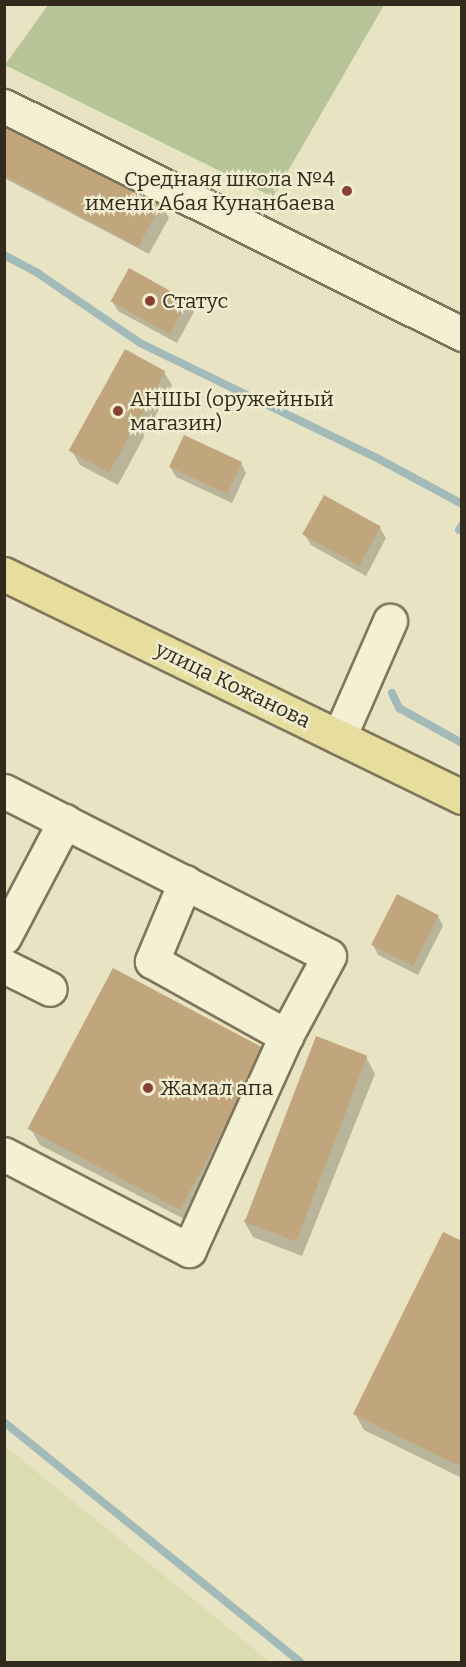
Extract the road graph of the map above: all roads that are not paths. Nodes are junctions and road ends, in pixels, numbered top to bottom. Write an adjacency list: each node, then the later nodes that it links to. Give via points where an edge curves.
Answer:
1 (4, 106): 2 (street)
2 (462, 334)
3 (4, 574): 5 (main road, улица Кожанова)
4 (390, 621): 5 (street)
5 (339, 737): 7 (main road, улица Кожанова)
6 (4, 791): 8 (street)
7 (462, 797)
8 (65, 821): 9 (street); 10 (street)
9 (185, 882): 13 (street, via 152,961); 13 (street, via 329,956)
10 (4, 936)
11 (4, 966): 12 (street)
12 (50, 989)
13 (286, 1036): 14 (street, via 189,1250)
14 (4, 1154)

